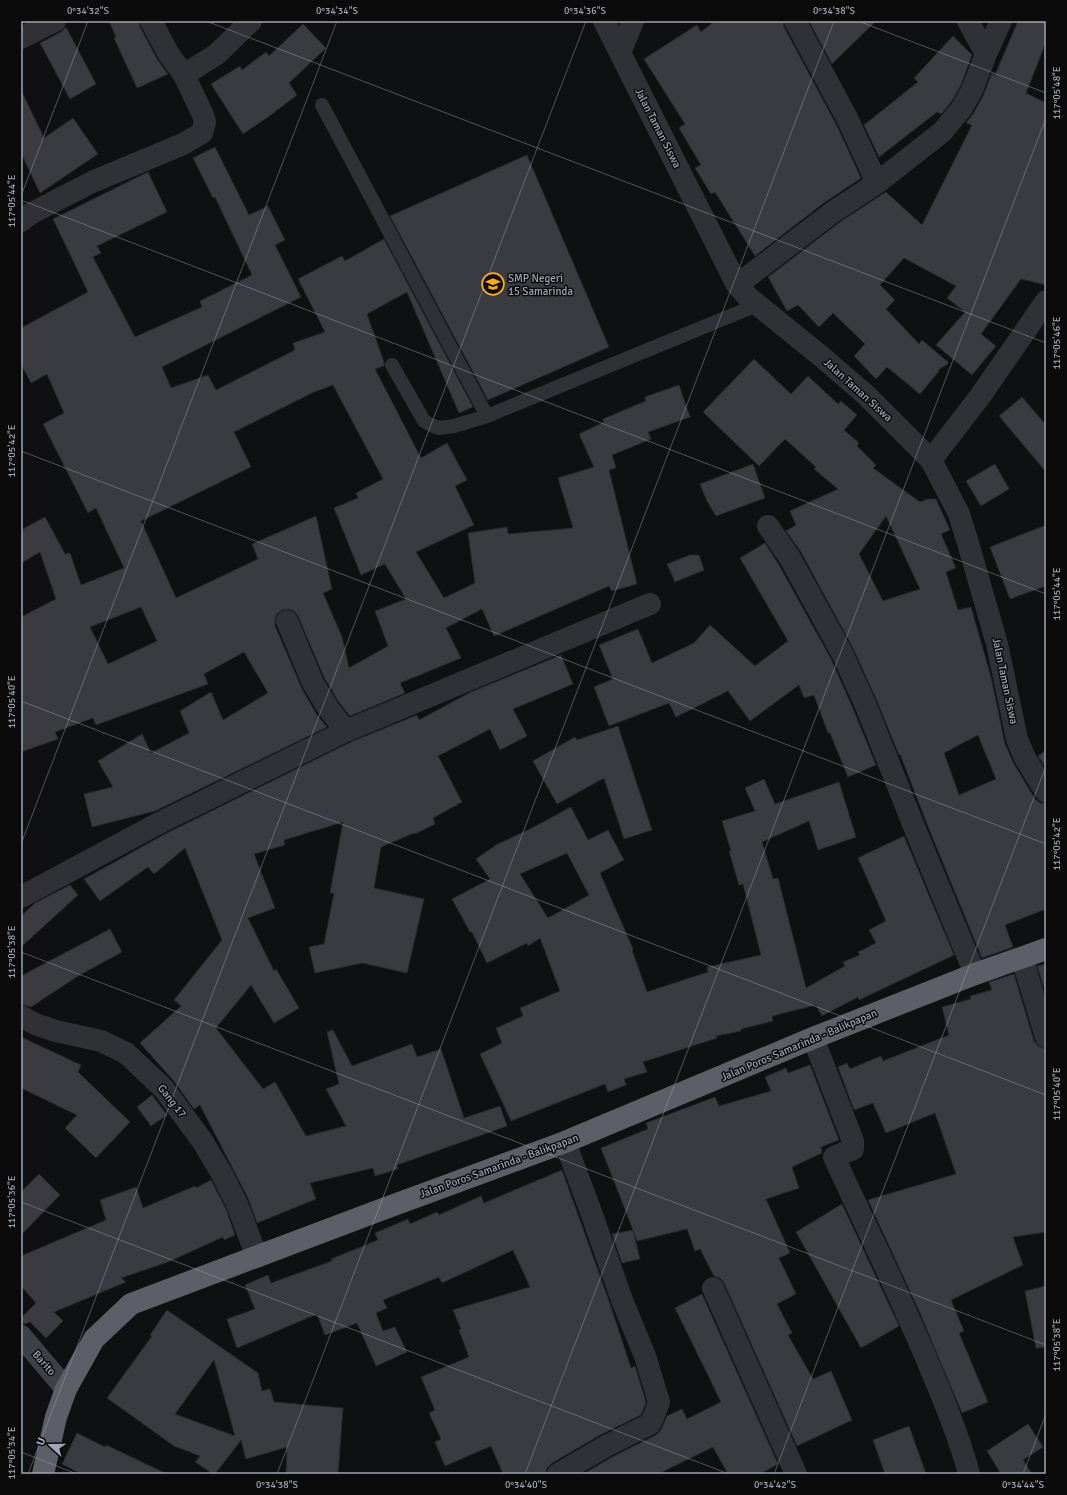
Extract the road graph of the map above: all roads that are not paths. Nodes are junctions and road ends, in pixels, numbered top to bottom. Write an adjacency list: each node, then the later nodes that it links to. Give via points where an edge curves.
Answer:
1 (55, 21): 9 (street)
2 (151, 21): 12 (street)
3 (250, 21): 12 (street, via 216,54)
4 (604, 21): 10 (street, Jalan Taman Siswa)
5 (633, 21): 10 (street)
6 (795, 21): 14 (street, via 841,106)
7 (968, 21): 11 (street)
8 (1001, 21): 11 (street)
9 (21, 38)
10 (620, 53): 16 (street, Jalan Taman Siswa)
11 (986, 54): 14 (street, via 962,108 942,132)
12 (184, 75): 15 (street, via 203,115 205,122 202,133 189,141 92,182)
13 (322, 105): 20 (lane)
14 (877, 183): 16 (street, via 833,212)
15 (21, 221)
16 (737, 285): 18 (street, Jalan Taman Siswa)
17 (1046, 301): 21 (street)
18 (757, 305): 20 (lane); 21 (street, Jalan Taman Siswa, via 822,356)
19 (392, 365): 20 (lane, via 424,421 433,426 454,426)
20 (487, 416)
21 (932, 460): 26 (street, Jalan Taman Siswa, via 959,514 968,543 997,644 1017,739 1025,758)
22 (768, 526): 30 (street, via 790,558 848,666)
23 (650, 604): 25 (street)
24 (287, 621): 25 (street, via 313,683)
25 (346, 732): 27 (street, via 161,822)
26 (1046, 792)
27 (21, 896)
28 (1046, 949): 29 (highway, Jalan Poros Samarinda - Balikpapan)
29 (1022, 958): 30 (highway, Jalan Poros Samarinda - Balikpapan); 32 (street)
30 (975, 974): 33 (highway, Jalan Poros Samarinda - Balikpapan)
31 (21, 1016): 35 (street, Gang 17, via 56,1032 101,1041 126,1053 164,1089 222,1174 237,1204)
32 (1046, 1037)
33 (813, 1038): 34 (highway, Jalan Poros Samarinda - Balikpapan); 42 (street, via 853,1141 853,1149 834,1157 920,1343 958,1438)
34 (565, 1142): 35 (highway, Jalan Poros Samarinda - Balikpapan); 40 (street, via 645,1356 659,1402 650,1424)
35 (257, 1257): 38 (highway, Jalan Poros Samarinda - Balikpapan, via 131,1304 94,1339)
36 (712, 1288): 41 (street)
37 (21, 1336): 38 (street, Barito)
38 (66, 1389): 39 (highway, Jalan Poros Samarinda - Balikpapan, via 56,1417)
39 (43, 1474)
40 (558, 1474)
41 (796, 1474)
42 (969, 1474)

